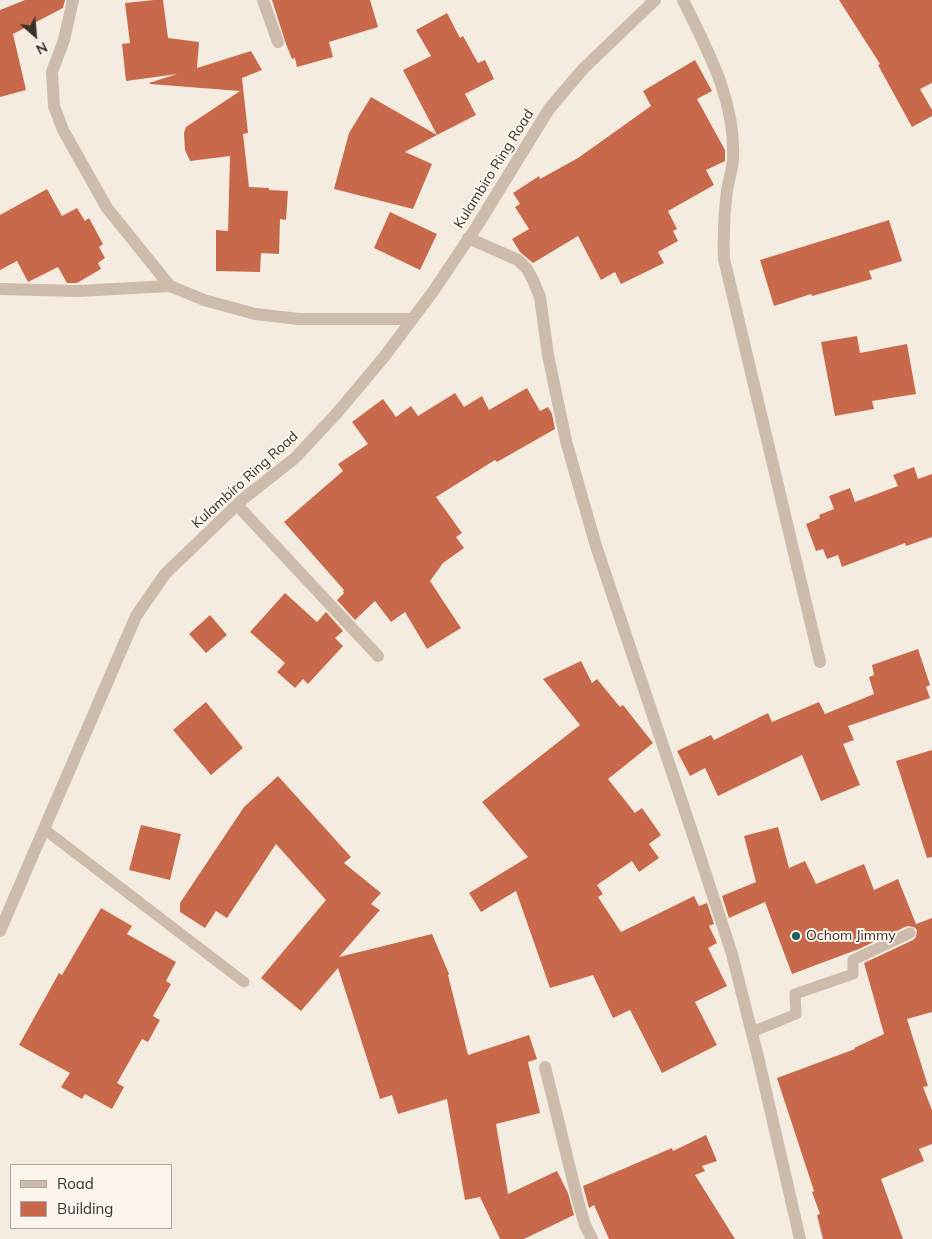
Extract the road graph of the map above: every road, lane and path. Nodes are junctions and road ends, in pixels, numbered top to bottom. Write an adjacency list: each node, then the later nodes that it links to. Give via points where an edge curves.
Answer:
1 (73, 0): 7 (street, via 64,40 52,72 54,106 63,130 107,208)
2 (263, 0): 5 (street)
3 (654, 0): 6 (street, Kulambiro Ring Road, via 584,68 549,109)
4 (683, 0): 12 (street, via 715,64 729,113 733,160 723,228 724,259)
5 (278, 42)
6 (468, 238): 9 (street, Kulambiro Ring Road); 17 (street, via 518,260 533,280 540,297 566,441 593,536 732,954)
7 (170, 286): 8 (street, via 77,291); 9 (street, via 204,300 264,315 299,319)
8 (0, 289)
9 (412, 319): 10 (street, Kulambiro Ring Road, via 337,413 295,458)
10 (237, 505): 11 (street); 13 (street, Kulambiro Ring Road, via 165,574 136,616)
11 (378, 656)
12 (820, 662)
13 (44, 829): 14 (street, Kulambiro Ring Road); 16 (lane)
14 (0, 931)
15 (910, 934): 17 (lane, via 853,960 853,974 795,994 796,1014)
16 (244, 982)
17 (752, 1032): 20 (street)
18 (545, 1067): 19 (street, via 578,1200)
19 (592, 1239)
20 (800, 1239)

